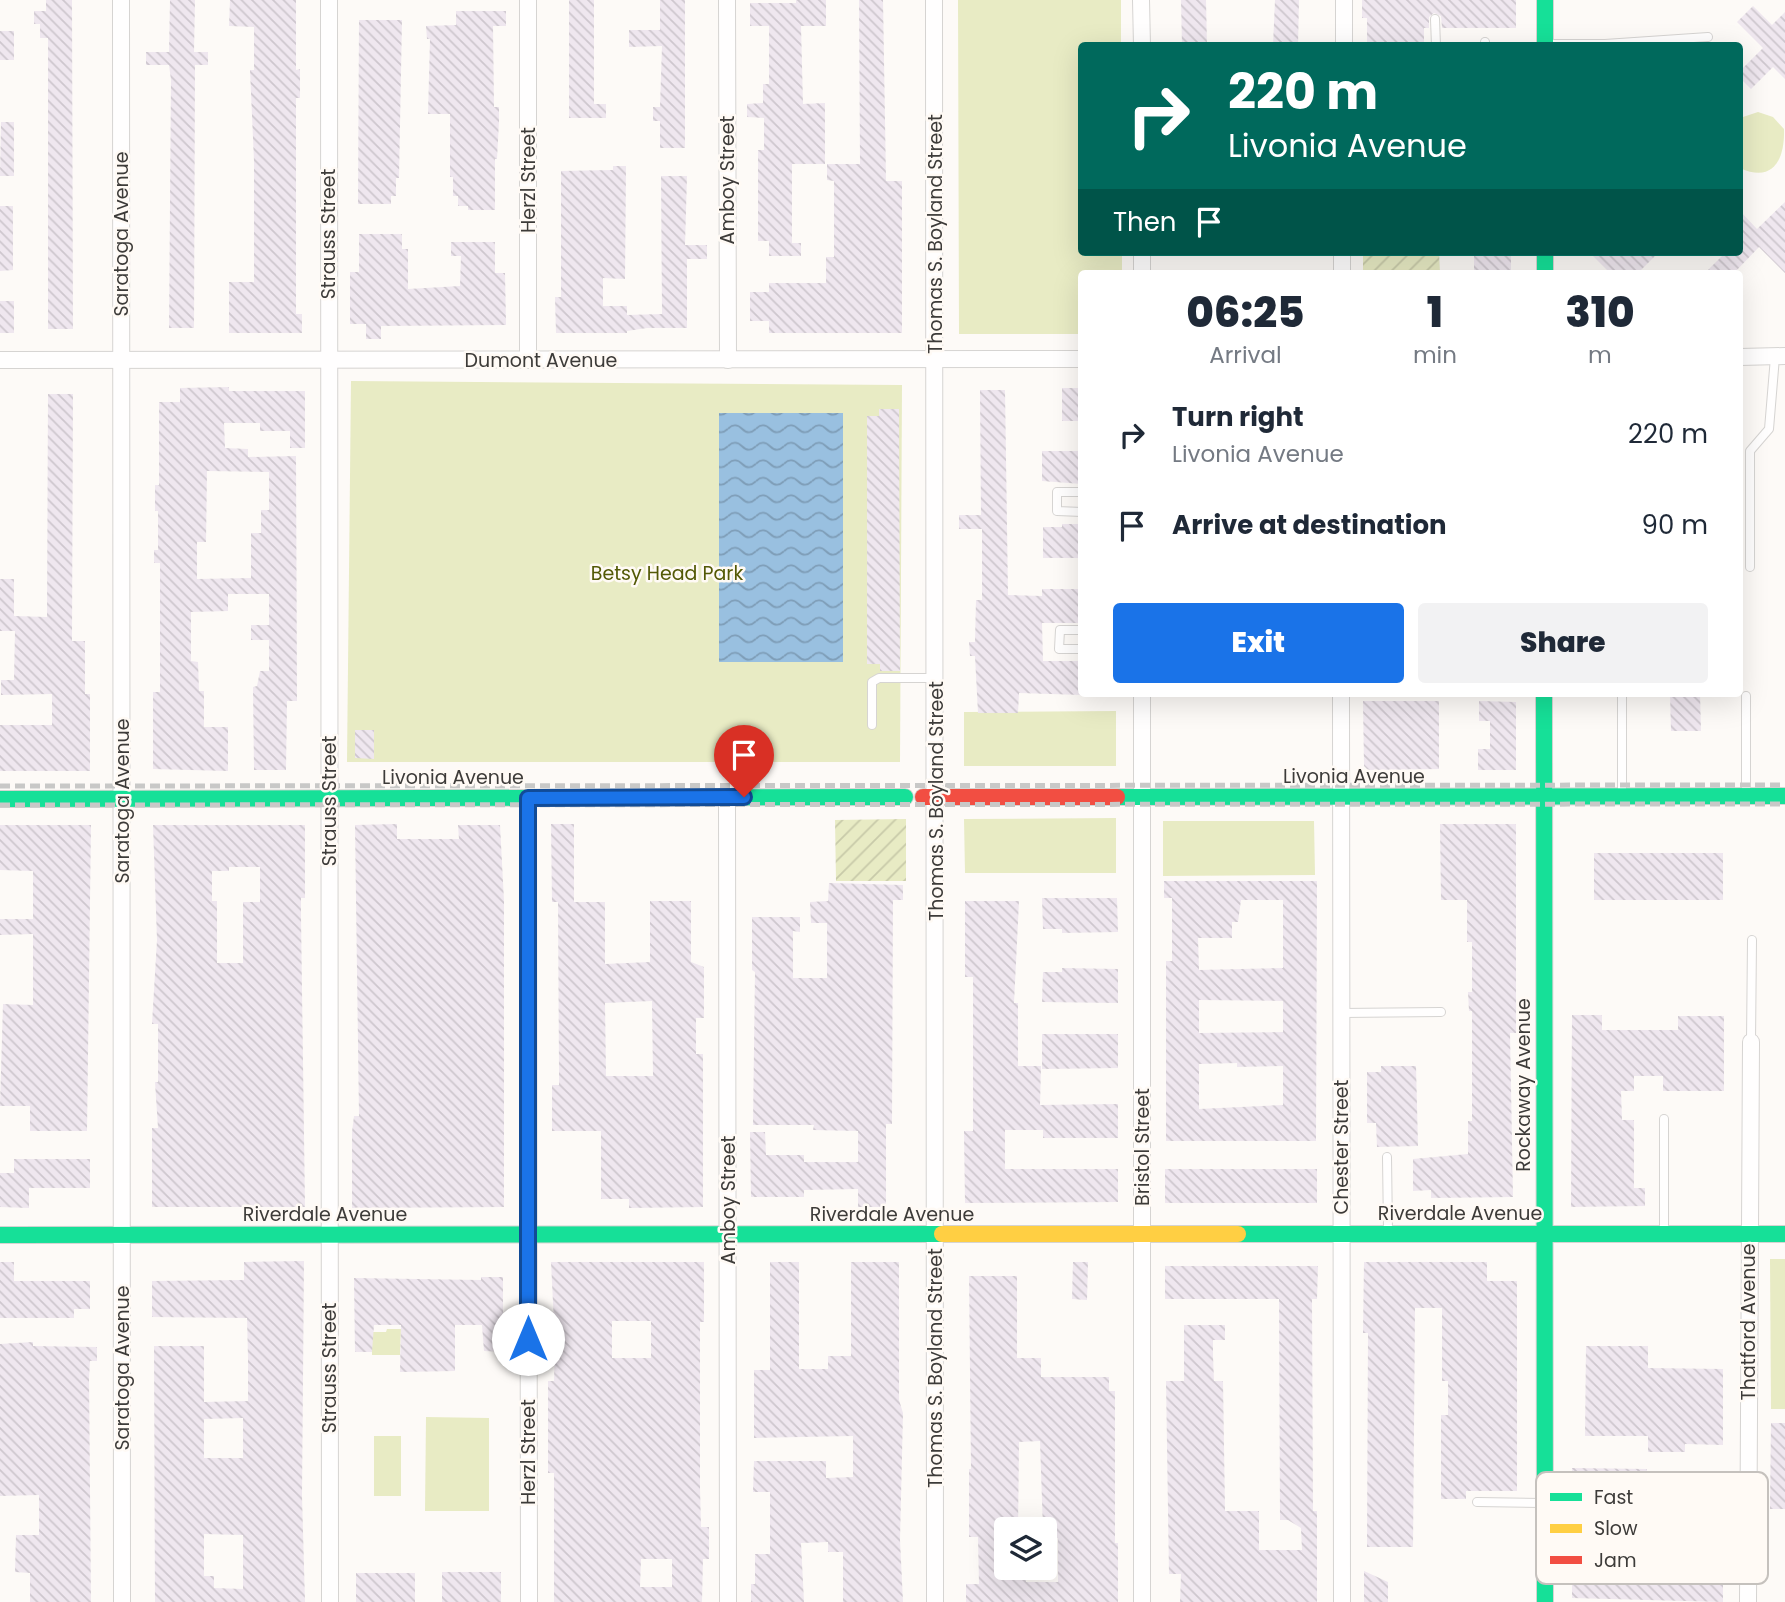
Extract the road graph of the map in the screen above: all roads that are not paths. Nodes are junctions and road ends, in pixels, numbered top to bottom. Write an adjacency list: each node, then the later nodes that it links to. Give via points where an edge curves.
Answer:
1 (121, 0): 21 (street, Saratoga Avenue)
2 (329, 0): 22 (street, Strauss Street)
3 (528, 0): 23 (street, Herzl Street)
4 (727, 0): 24 (street, Amboy Street)
5 (934, 0): 18 (street, Thomas S. Boyland Street)
6 (1142, 0): 11 (street)
7 (1344, 0): 12 (street)
8 (1545, 0): 14 (street)
9 (1436, 19): 13 (lane)
10 (1708, 37): 15 (lane)
11 (1142, 42)
12 (1343, 42)
13 (1436, 42)
14 (1545, 42)
15 (1634, 42)
16 (1780, 356): 17 (street); 27 (lane, via 1769,429 1750,451)
17 (1743, 357)
18 (935, 359): 19 (street, Dumont Avenue); 24 (street, Dumont Avenue); 30 (street, Thomas S. Boyland Street)
19 (1078, 359)
20 (0, 360): 21 (street, Dumont Avenue)
21 (121, 360): 22 (street, Dumont Avenue); 49 (street, Saratoga Avenue)
22 (329, 360): 23 (street, Dumont Avenue); 40 (street, Strauss Street)
23 (528, 360): 24 (street, Dumont Avenue)
24 (728, 360)
25 (1078, 492): 26 (lane, via 1057,492 1057,511)
26 (1078, 512)
27 (1750, 567)
28 (1078, 630): 29 (lane, via 1060,630 1059,649)
29 (1078, 649)
30 (936, 678): 36 (lane, via 879,678 872,682); 43 (street, Thomas S. Boyland Street)
31 (1746, 696): 38 (lane)
32 (1142, 697): 44 (street, Bristol Street)
33 (1341, 697): 45 (street, Chester Street)
34 (1544, 697): 37 (street, Rockaway Avenue)
35 (1622, 697): 46 (lane)
36 (872, 725)
37 (1544, 796): 45 (street, Livonia Avenue); 46 (street, Livonia Avenue); 67 (street, Rockaway Avenue)
38 (1746, 796): 39 (street, Livonia Avenue); 46 (street, Livonia Avenue)
39 (1785, 796)
40 (329, 797): 47 (street, Livonia Avenue); 49 (street, Livonia Avenue); 68 (street, Strauss Street)
41 (727, 797): 42 (street, Livonia Avenue); 47 (street, Livonia Avenue); 64 (street, Amboy Street)
42 (905, 797)
43 (929, 797): 44 (street, Livonia Avenue); 65 (street, Thomas S. Boyland Street)
44 (1141, 797): 45 (street, Livonia Avenue); 66 (street, Bristol Street)
45 (1340, 797): 52 (street, Chester Street)
46 (1622, 797)
47 (528, 798): 63 (street, Herzl Street)
48 (0, 799): 49 (street, Livonia Avenue)
49 (122, 799): 62 (street, Saratoga Avenue)
50 (1752, 940): 53 (lane)
51 (1441, 1012): 52 (lane)
52 (1342, 1013): 56 (street, Chester Street)
53 (1751, 1042): 59 (street, Thatford Avenue)
54 (1664, 1119): 58 (lane)
55 (1387, 1157): 57 (lane)
56 (1341, 1234): 57 (street, Riverdale Avenue); 66 (street, Riverdale Avenue); 81 (street, Chester Street)
57 (1388, 1234): 67 (street, Riverdale Avenue)
58 (1664, 1234): 59 (street, Riverdale Avenue); 67 (street, Riverdale Avenue)
59 (1748, 1234): 60 (street, Riverdale Avenue); 70 (street, Thatford Avenue)
60 (1785, 1234)
61 (0, 1235): 62 (street, Riverdale Avenue)
62 (122, 1235): 68 (street, Riverdale Avenue); 75 (street, Saratoga Avenue)
63 (529, 1235): 64 (street, Riverdale Avenue); 68 (street, Riverdale Avenue); 77 (street, Herzl Street)
64 (728, 1235): 65 (street, Riverdale Avenue); 78 (street, Amboy Street)
65 (935, 1235): 66 (street, Riverdale Avenue); 79 (street, Thomas S. Boyland Street)
66 (1142, 1235): 80 (street, Bristol Street)
67 (1544, 1235): 69 (street, Rockaway Avenue)
68 (329, 1236): 76 (street, Strauss Street)
69 (1545, 1472)
70 (1748, 1472)
71 (1477, 1502): 72 (lane)
72 (1536, 1503)
73 (1545, 1584): 82 (street, Rockaway Avenue)
74 (1748, 1584): 83 (street, Thatford Avenue)
75 (122, 1602)
76 (330, 1602)
77 (529, 1602)
78 (728, 1602)
79 (935, 1602)
80 (1142, 1602)
81 (1342, 1602)
82 (1545, 1602)
83 (1748, 1602)

